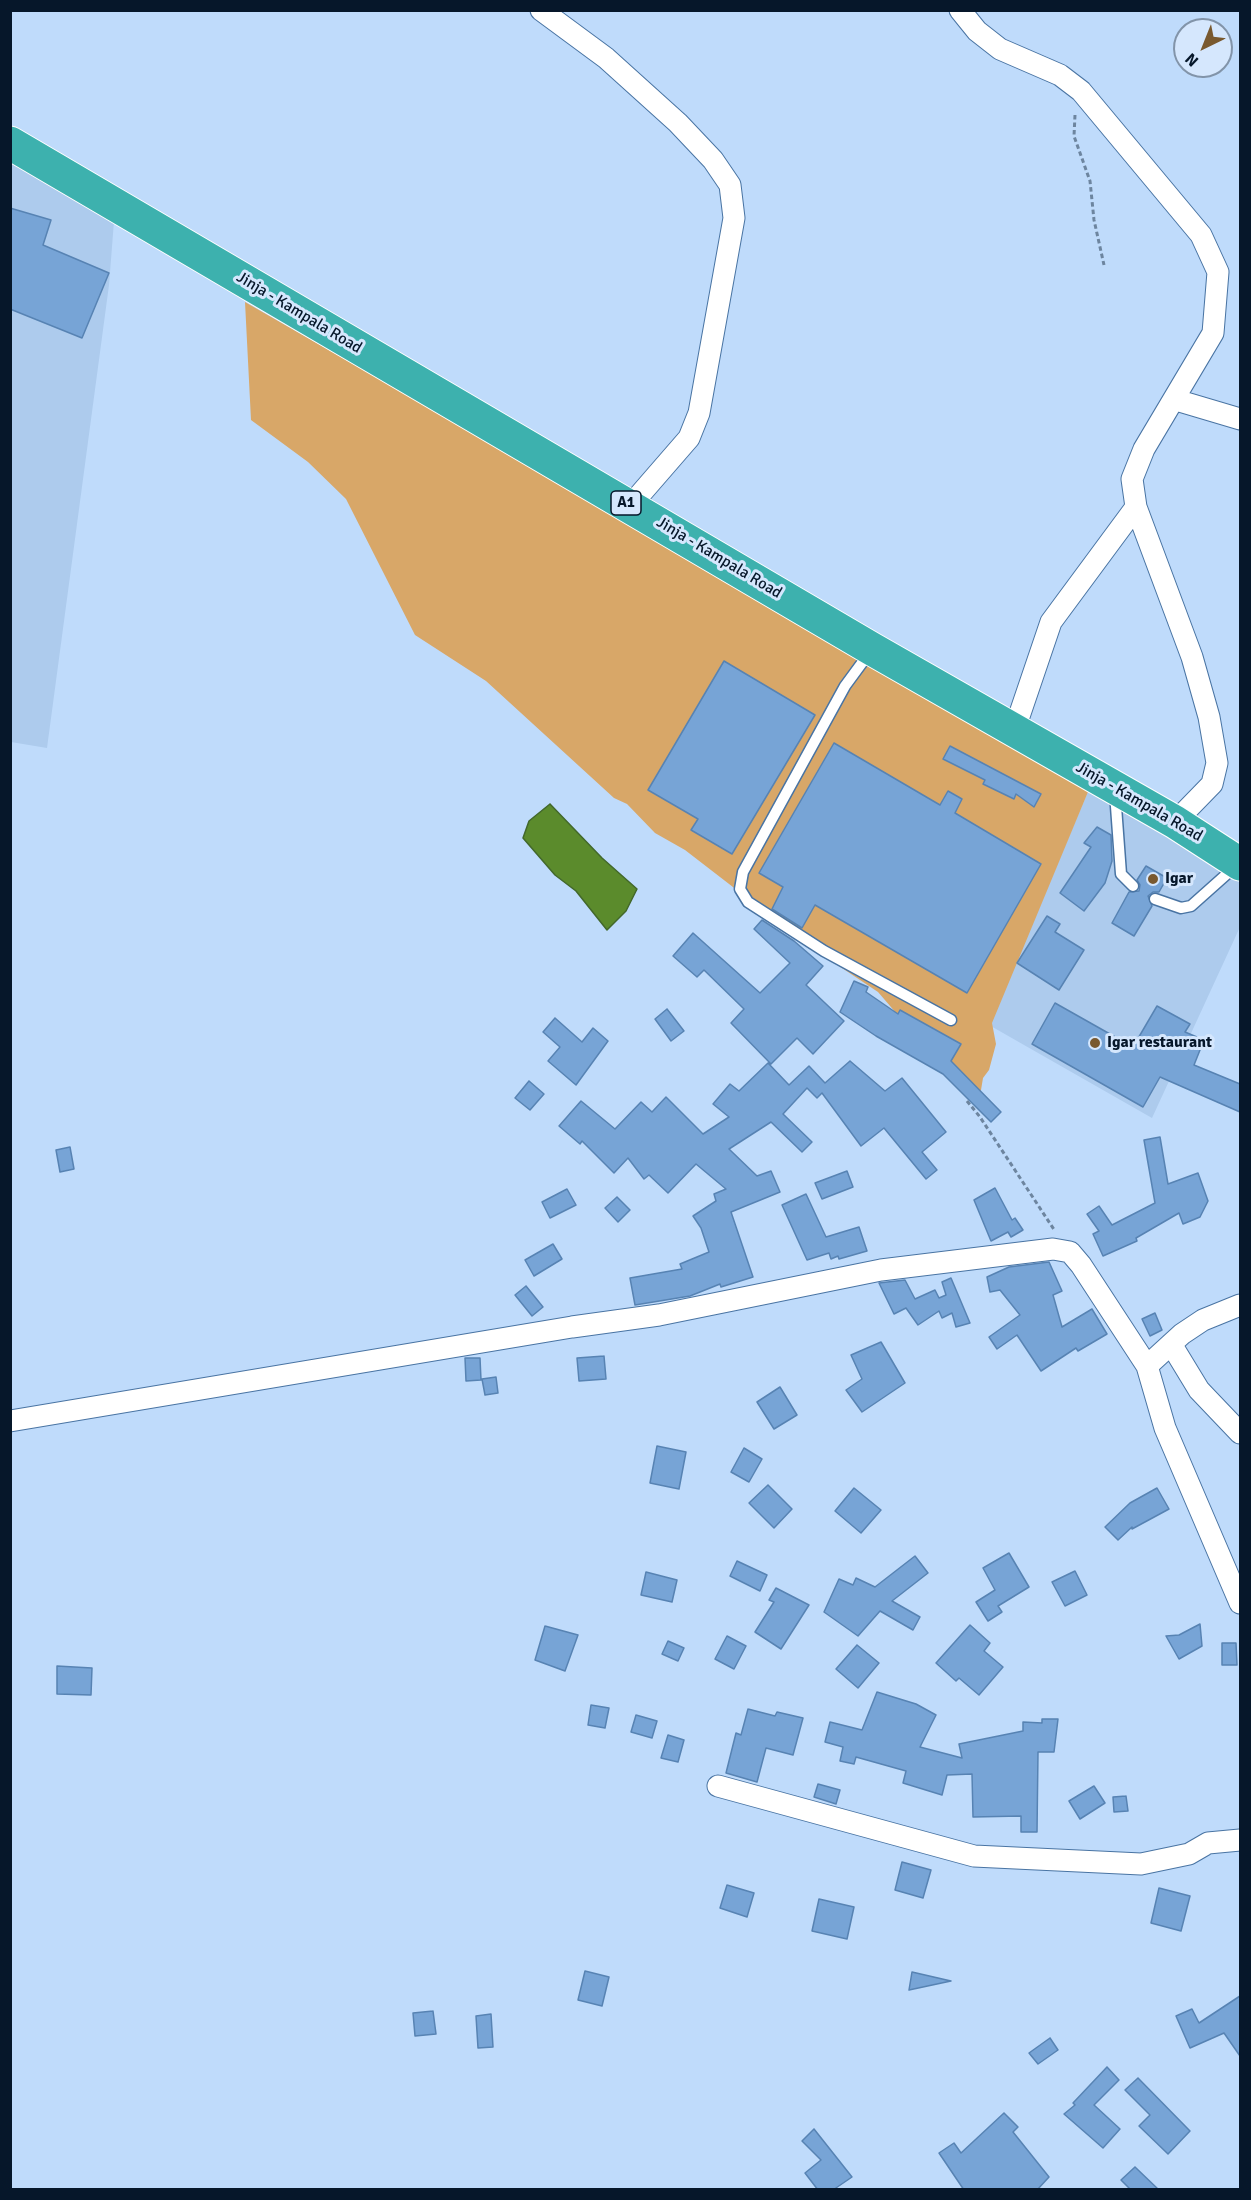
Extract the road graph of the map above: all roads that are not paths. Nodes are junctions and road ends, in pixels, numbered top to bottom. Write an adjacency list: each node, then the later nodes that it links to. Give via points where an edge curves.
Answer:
1 (541, 10): 6 (street, via 606,58 678,123 713,160 730,185 734,218 699,412 689,438)
2 (960, 10): 4 (street, via 977,31 1000,49 1060,75 1081,91 1201,235 1218,272 1213,333)
3 (10, 143): 6 (highway, Jinja - Kampala Road / A1)
4 (1176, 400): 5 (street); 7 (street, via 1144,449 1132,479)
5 (1240, 419)
6 (630, 506): 8 (highway, Jinja - Kampala Road / A1)
7 (1136, 507): 9 (street, via 1050,621); 11 (street, via 1192,657 1217,763 1212,784)
8 (872, 649): 9 (highway, Jinja - Kampala Road / A1); 15 (lane, via 845,687 743,872 740,889 748,902 824,951)
9 (1014, 731): 10 (highway, Jinja - Kampala Road / A1)
10 (1114, 788): 11 (highway, Jinja - Kampala Road / A1); 13 (lane, via 1121,874)
11 (1175, 822): 12 (highway, Jinja - Kampala Road / A1)
12 (1240, 863): 14 (lane, via 1191,906 1181,908)
13 (1133, 886)
14 (1155, 899)
15 (951, 1020)
16 (1240, 1305): 17 (street, via 1203,1320)
17 (1171, 1344): 18 (street); 20 (street, via 1199,1390)
18 (1147, 1366): 19 (street, via 1081,1265 1070,1252 1053,1249 881,1270 658,1316); 21 (street, via 1165,1428)
19 (10, 1421)
20 (1240, 1433)
21 (1240, 1603)
22 (718, 1786): 23 (street, via 974,1856 1141,1864 1189,1854 1208,1843)
23 (1240, 1840)

